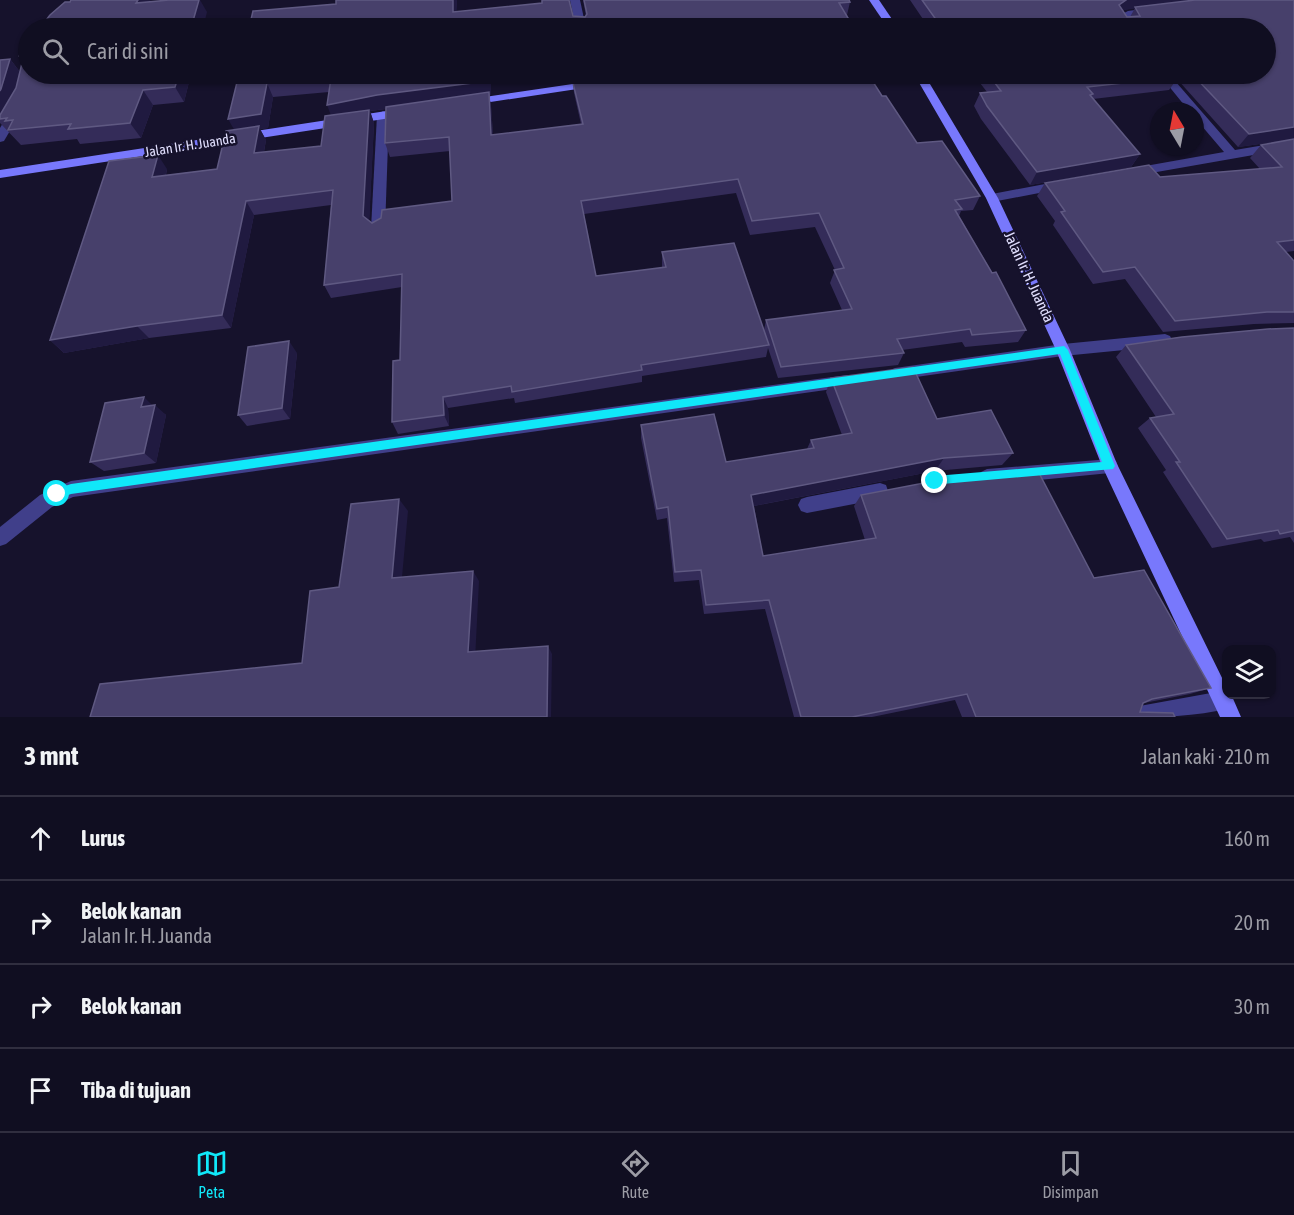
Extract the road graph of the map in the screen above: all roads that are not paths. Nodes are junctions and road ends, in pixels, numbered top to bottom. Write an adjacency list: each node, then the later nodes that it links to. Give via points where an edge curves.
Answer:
1 (574, 0): 4 (street)
2 (874, 0): 5 (main road)
3 (1166, 9): 6 (street)
4 (578, 18)
5 (886, 18)
6 (1119, 18)
7 (572, 84): 10 (main road)
8 (926, 84): 20 (main road, Jalan Ir. H. Juanda)
9 (1172, 84): 16 (street)
10 (463, 103)
11 (20, 104): 14 (street)
12 (418, 110): 13 (main road, Jalan Ir. H. Juanda)
13 (383, 115): 17 (main road, Jalan Ir. H. Juanda); 21 (street)
14 (0, 138)
15 (1294, 144): 16 (street)
16 (1232, 154): 18 (street)
17 (0, 174)
18 (1118, 175)
19 (1072, 183): 20 (street)
20 (992, 198): 23 (main road, Jalan Ir. H. Juanda)
21 (378, 229)
22 (1182, 339): 23 (street)
23 (1064, 350): 24 (main road, Jalan Ir. H. Juanda); 28 (street, via 71,489 46,501)
24 (1110, 466): 25 (street); 29 (main road, Jalan Ir. H. Juanda)
25 (970, 478)
26 (900, 488): 27 (street)
27 (807, 505)
28 (0, 538)
29 (1226, 709): 30 (street)
30 (1134, 717)

